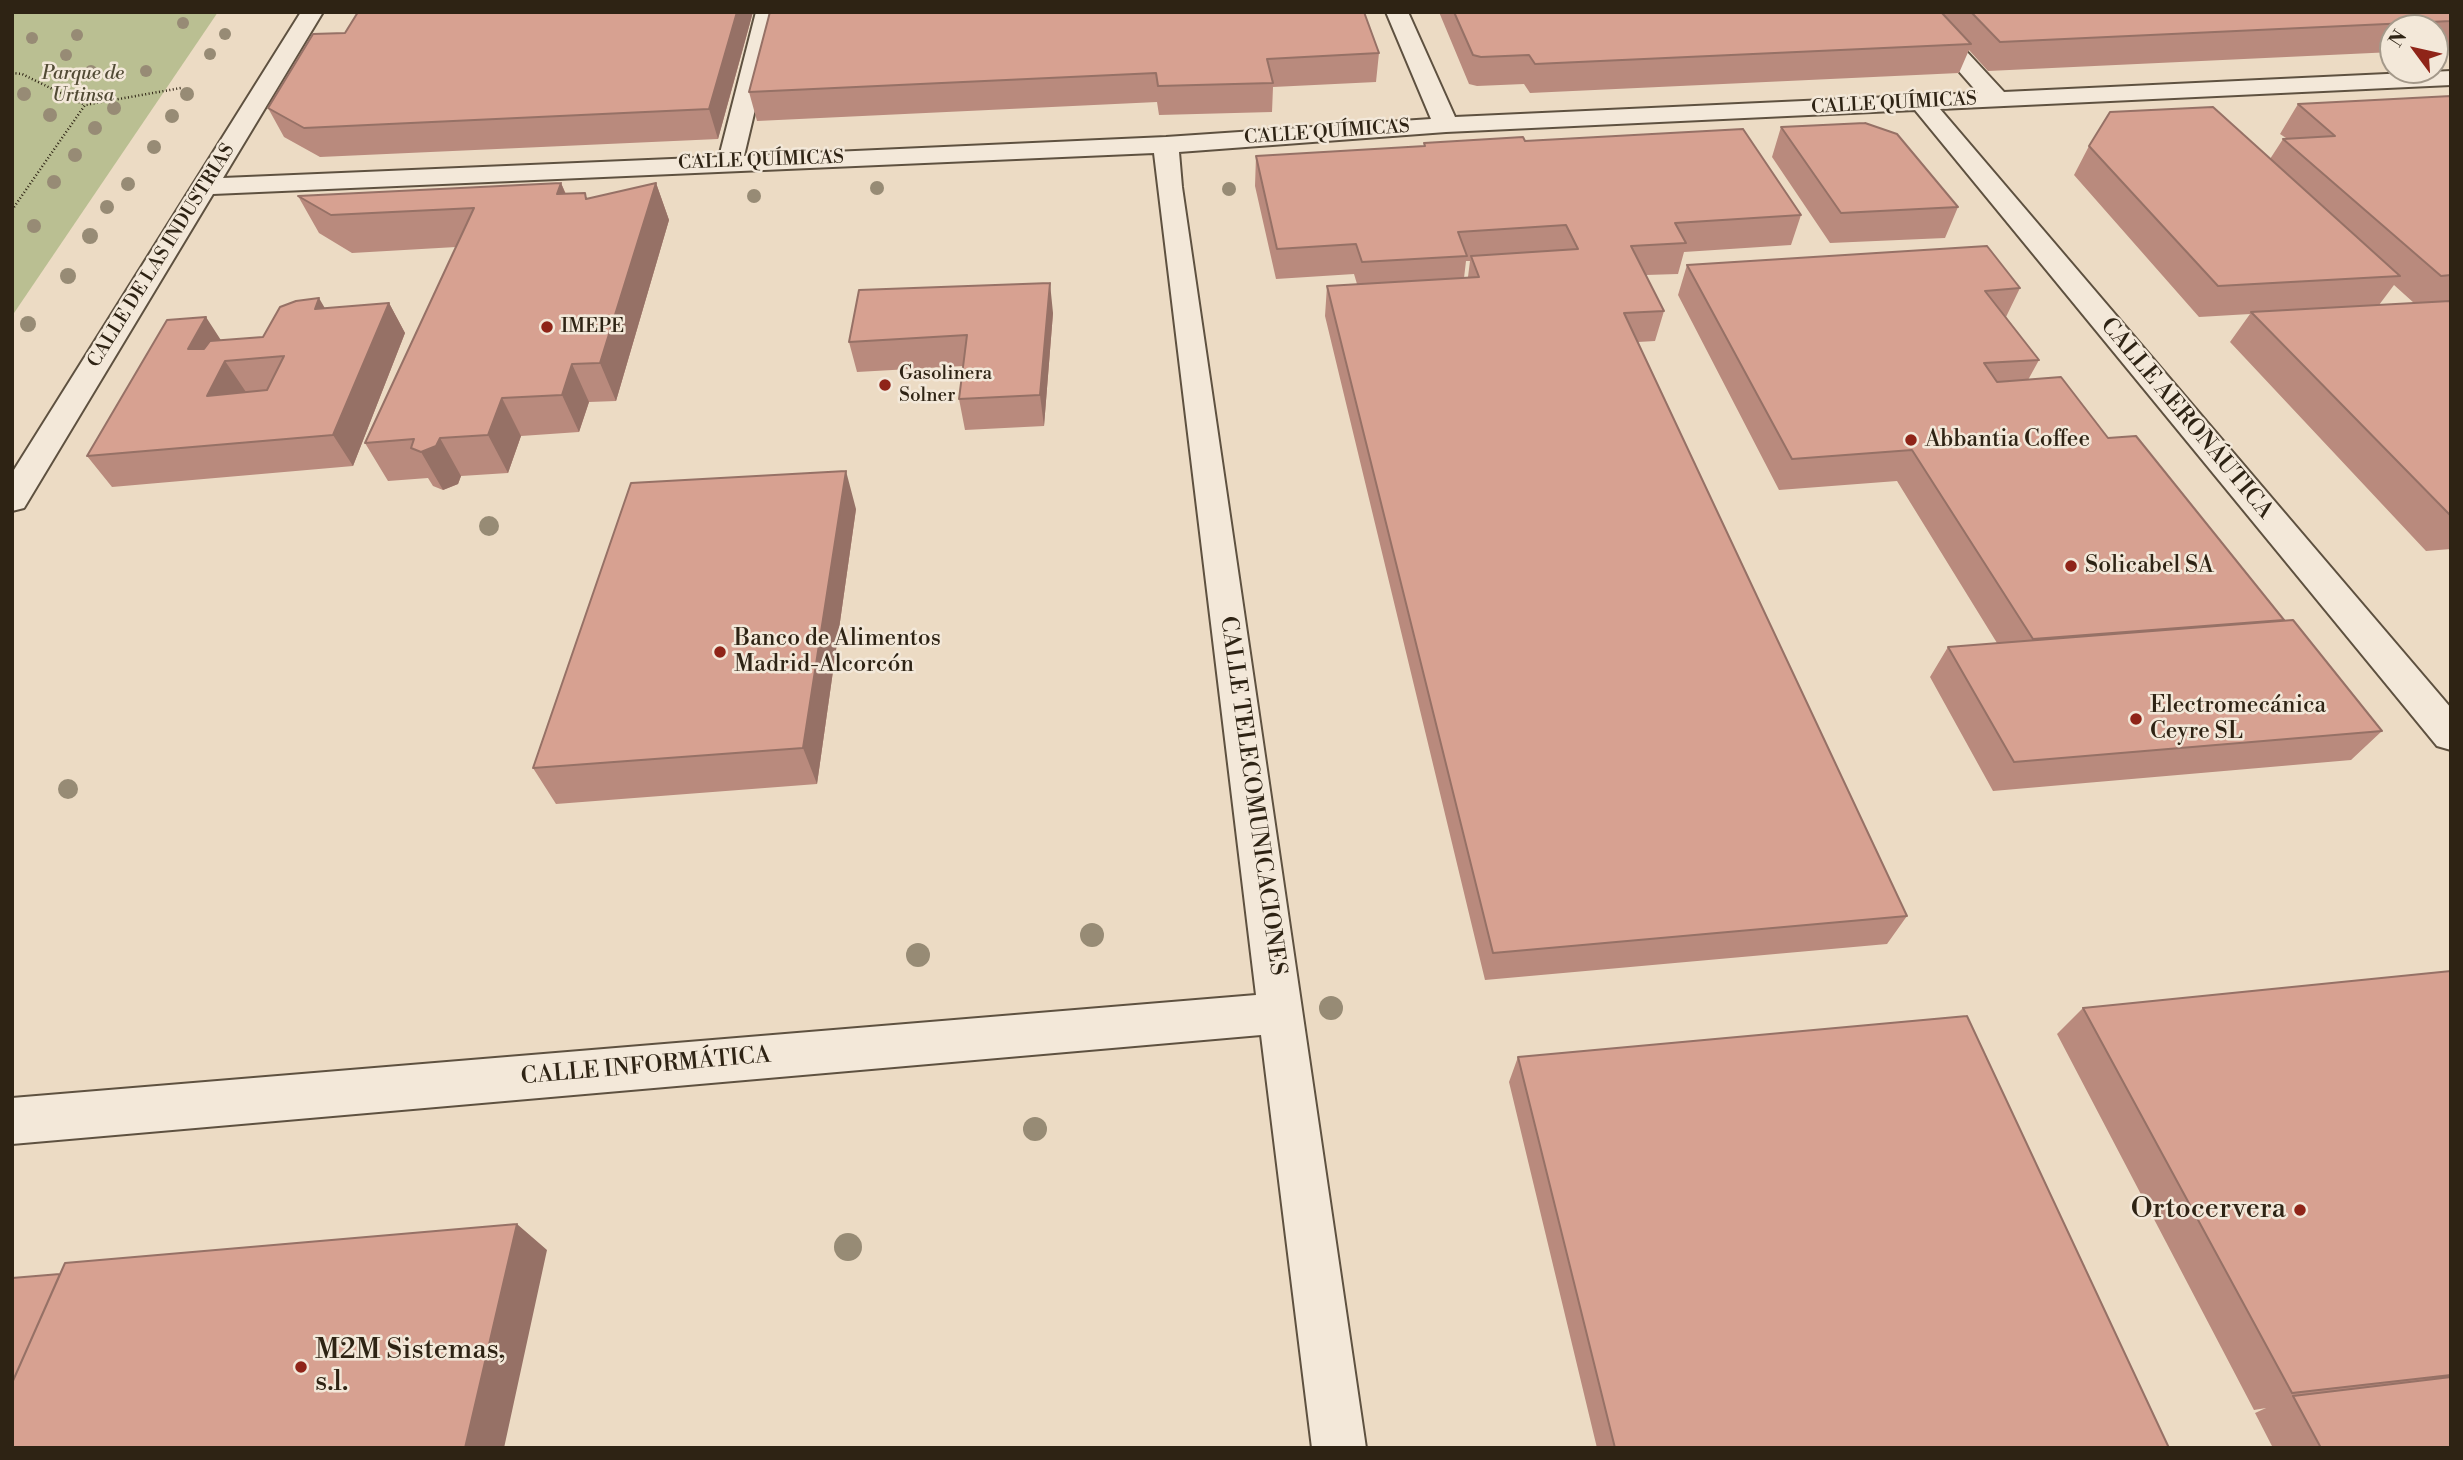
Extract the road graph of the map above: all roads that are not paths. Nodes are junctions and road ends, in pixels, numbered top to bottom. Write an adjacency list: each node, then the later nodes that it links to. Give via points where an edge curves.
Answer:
1 (312, 12): 11 (street, CALLE DE LAS INDUSTRIAS)
2 (767, 12): 10 (street)
3 (1397, 12): 8 (street)
4 (1918, 12): 6 (street)
5 (2451, 78): 6 (street, CALLE QUÍMICAS)
6 (1997, 99): 7 (street, CALLE QUÍMICAS)
7 (1921, 102): 8 (street, CALLE QUÍMICAS); 13 (street, CALLE AERONÁUTICA)
8 (1446, 125): 9 (street, CALLE QUÍMICAS)
9 (1166, 145): 10 (street, CALLE QUÍMICAS); 14 (street, CALLE TELECOMUNICACIONES)
10 (730, 162): 11 (street, CALLE QUÍMICAS)
11 (204, 187): 12 (street, CALLE DE LAS INDUSTRIAS)
12 (12, 500)
13 (2451, 735)
14 (1280, 1013): 15 (street, CALLE INFORMÁTICA); 16 (street, CALLE TELECOMUNICACIONES)
15 (12, 1121)
16 (1339, 1448)

